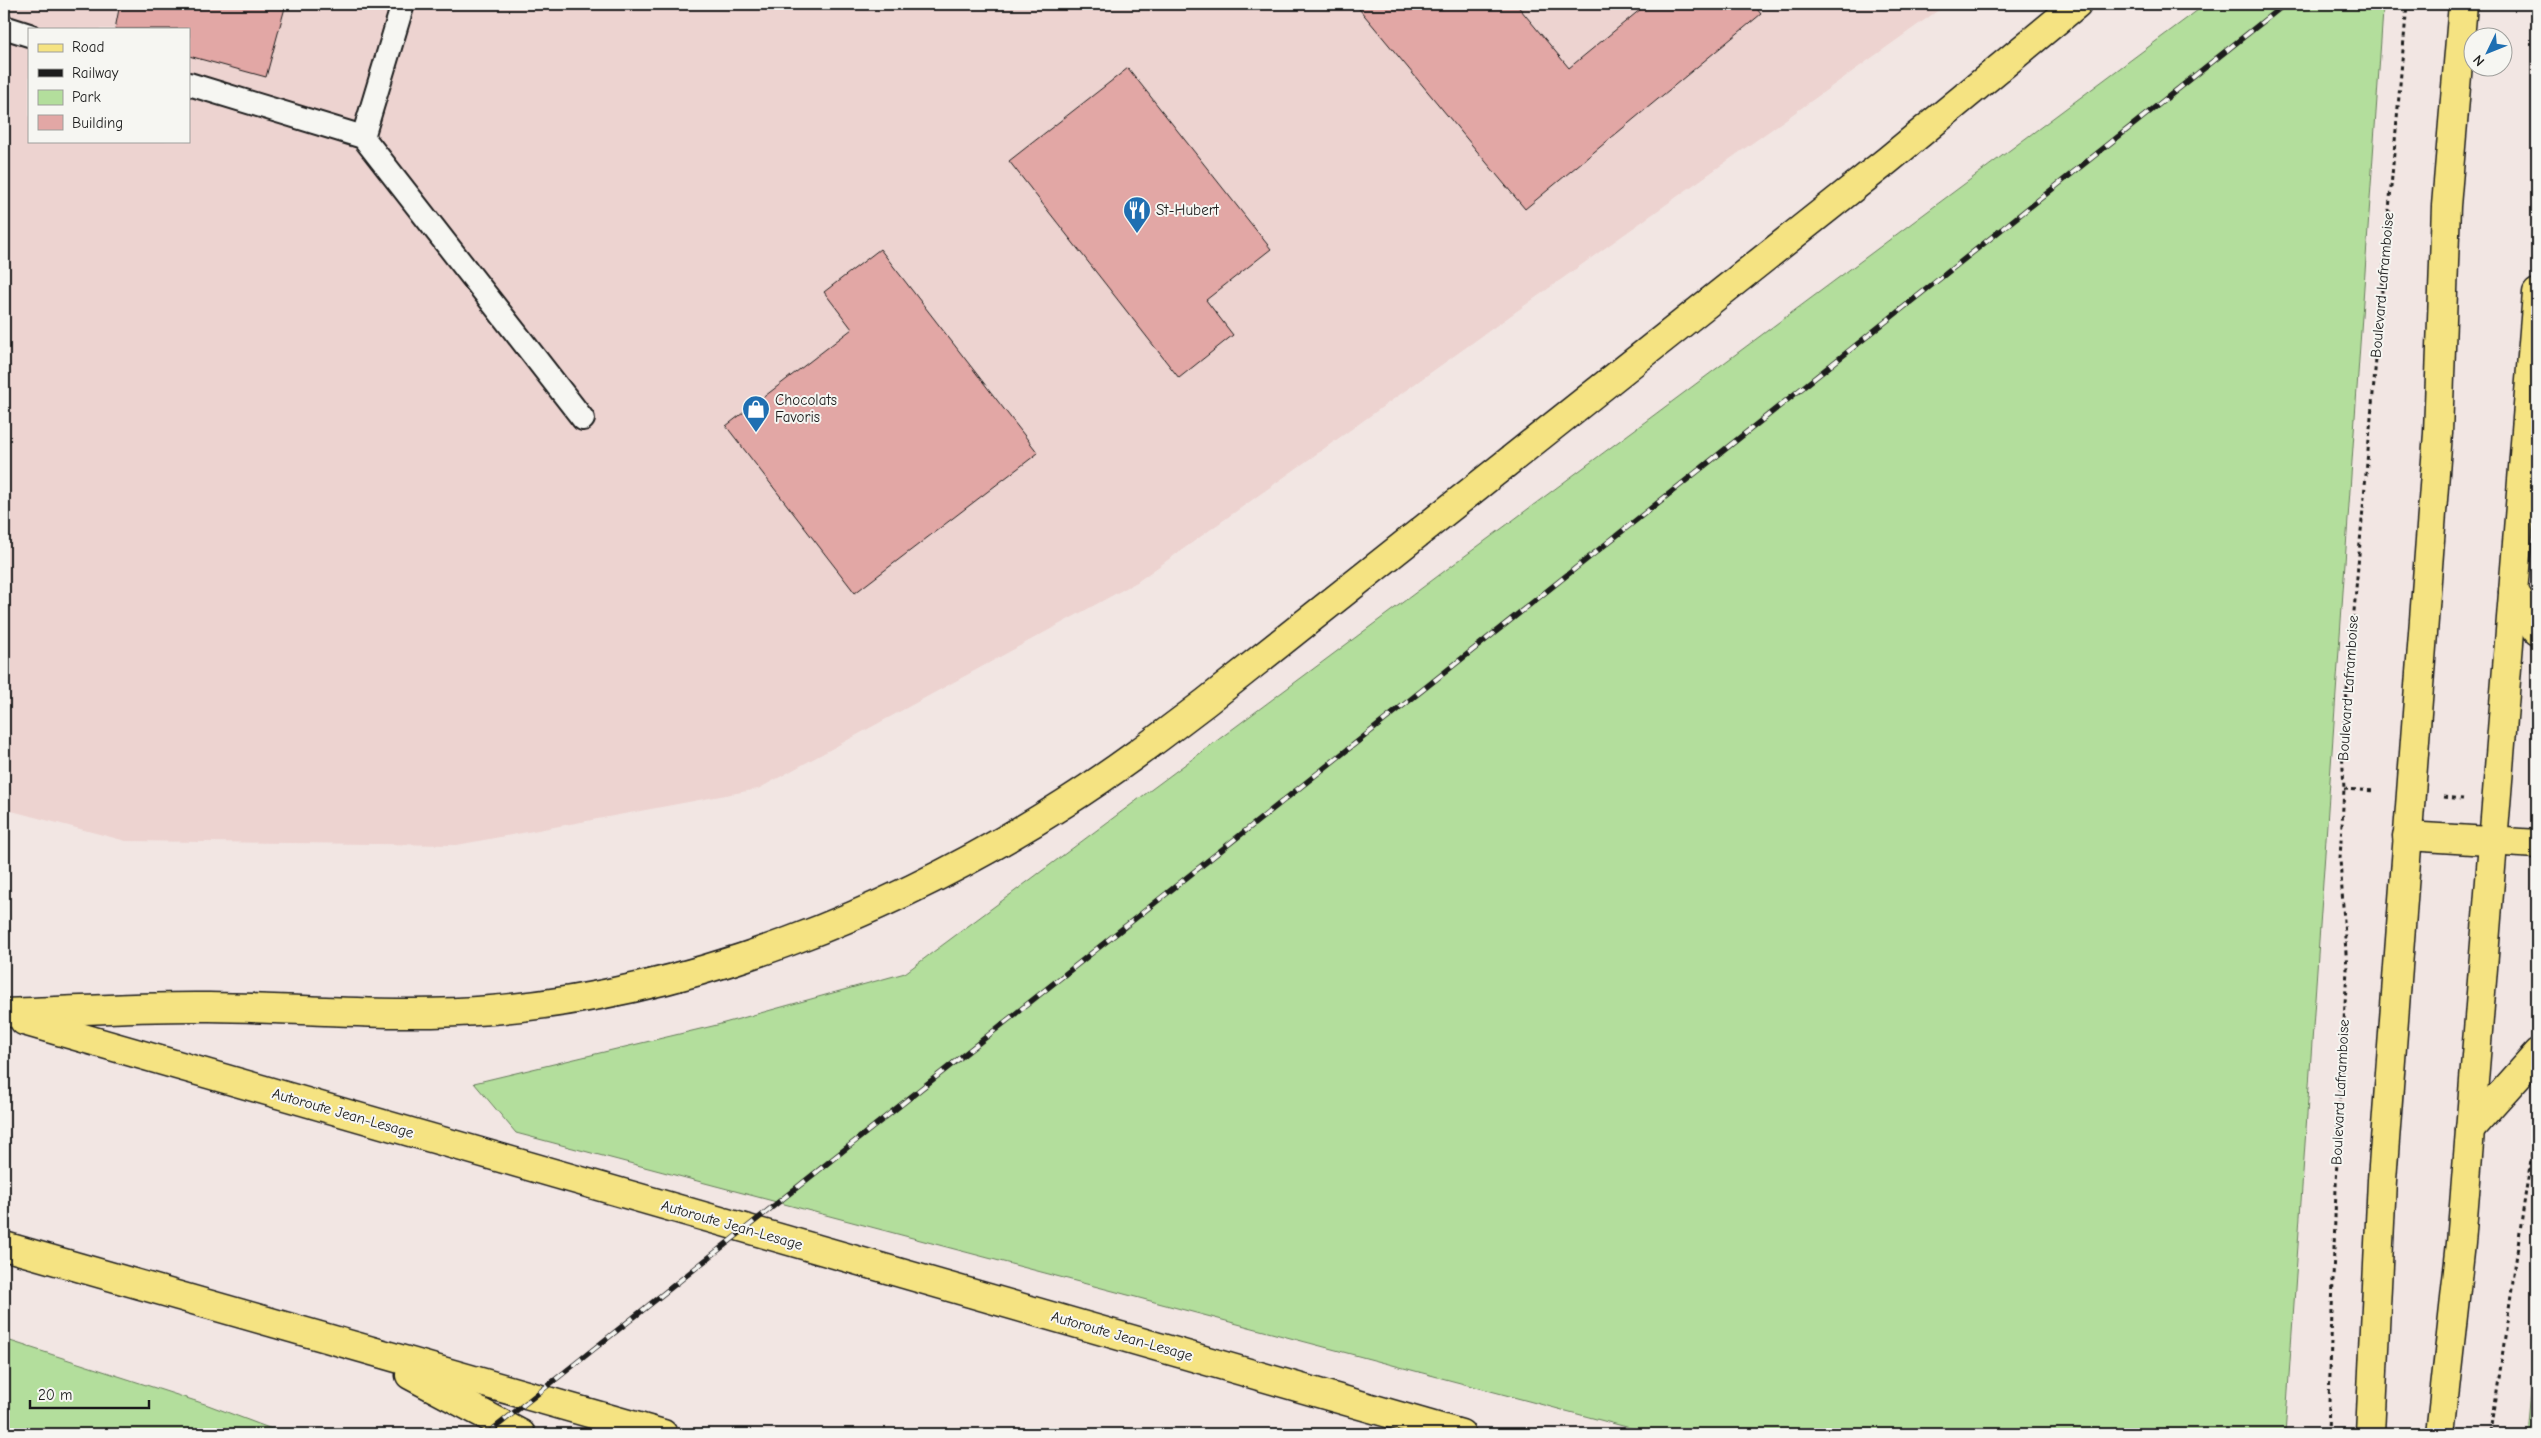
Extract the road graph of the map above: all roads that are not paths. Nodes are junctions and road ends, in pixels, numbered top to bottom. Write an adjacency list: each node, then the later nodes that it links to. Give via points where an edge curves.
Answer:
1 (403, 4): 7 (lane)
2 (2076, 4): 15 (main road, via 1880,167 1178,723 1064,804 925,881 848,917 735,959 634,986 525,1006 428,1013 207,1007)
3 (2464, 4): 12 (main road, via 2446,206 2438,433)
4 (4, 27): 5 (lane)
5 (28, 35)
6 (190, 84): 7 (lane)
7 (363, 137): 9 (lane)
8 (2537, 293): 10 (main road)
9 (583, 419)
10 (2513, 591): 11 (main road); 13 (main road)
11 (2537, 630)
12 (2407, 836): 13 (main road); 23 (main road, via 2382,1180)
13 (2494, 841): 14 (main road); 17 (main road)
14 (2537, 844)
15 (4, 1014): 22 (main road, Autoroute Jean-Lesage)
16 (2537, 1054): 17 (main road)
17 (2470, 1129): 24 (main road)
18 (4, 1246): 19 (main road)
19 (353, 1346): 20 (main road); 21 (main road)
20 (521, 1434)
21 (663, 1434)
22 (1461, 1434)
23 (2370, 1434)
24 (2440, 1434)

